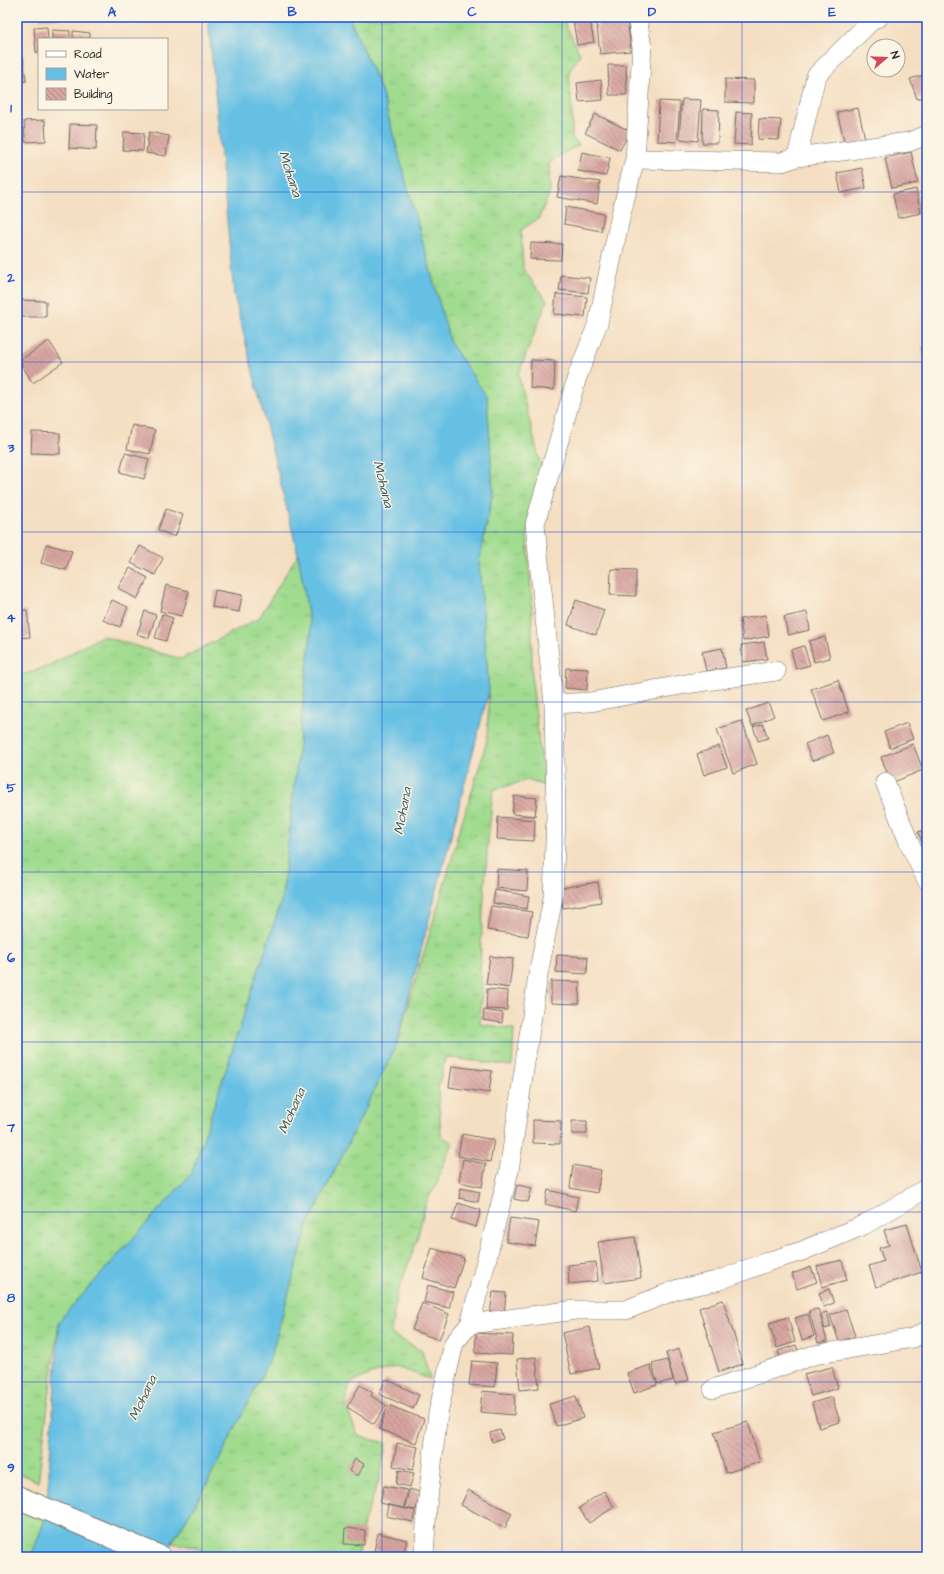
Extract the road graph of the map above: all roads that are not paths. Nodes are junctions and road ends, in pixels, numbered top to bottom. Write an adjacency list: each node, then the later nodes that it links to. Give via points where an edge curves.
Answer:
1 (638, 17): 5 (street, via 642,47)
2 (880, 17): 4 (street, via 873,19 816,76)
3 (927, 135): 4 (street, via 908,142)
4 (798, 157): 5 (street, via 782,162)
5 (635, 159): 7 (street, via 598,324 577,378 535,524)
6 (776, 670): 7 (street, via 591,702)
7 (554, 704): 11 (street, via 556,815 553,898 538,975 509,1171)
8 (885, 782): 9 (street)
9 (927, 880)
10 (927, 1188): 11 (street, via 864,1225 802,1251 717,1281 678,1289 626,1310 576,1310)
11 (470, 1324): 16 (street, via 454,1343 438,1413)
12 (927, 1331): 13 (street, via 913,1338 814,1355)
13 (713, 1389)
14 (17, 1497): 15 (main road)
15 (160, 1557)
16 (424, 1557)

